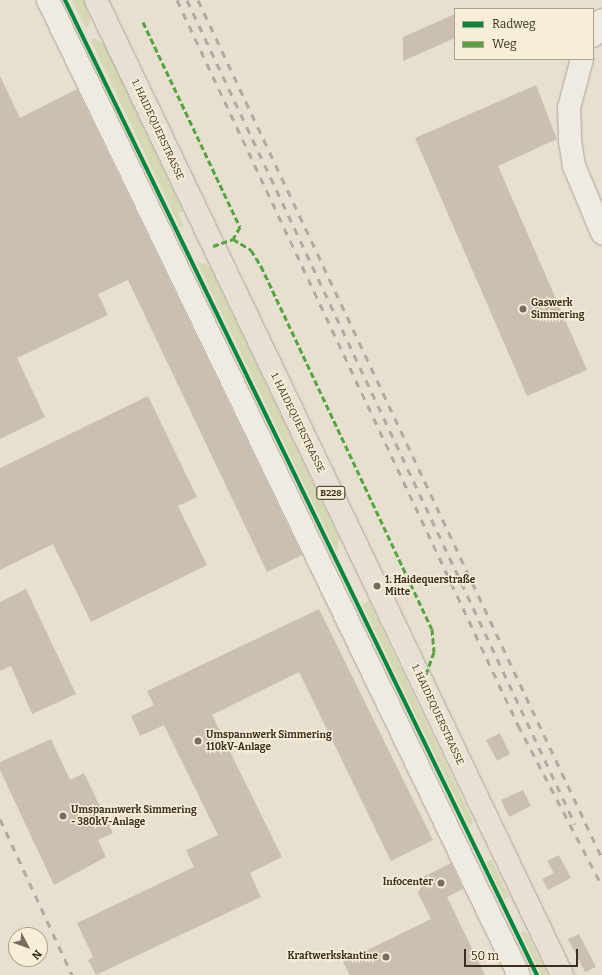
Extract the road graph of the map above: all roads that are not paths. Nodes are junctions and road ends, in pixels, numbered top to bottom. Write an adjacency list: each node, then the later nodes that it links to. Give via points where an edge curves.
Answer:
1 (48, 0): 7 (lane)
2 (96, 0): 8 (main road, 1. HAIDEQUERSTRASSE / B228)
3 (602, 20): 4 (lane)
4 (594, 34)
5 (582, 60): 6 (lane, via 568,108 570,141 574,166)
6 (602, 233)
7 (519, 975)
8 (562, 975)

